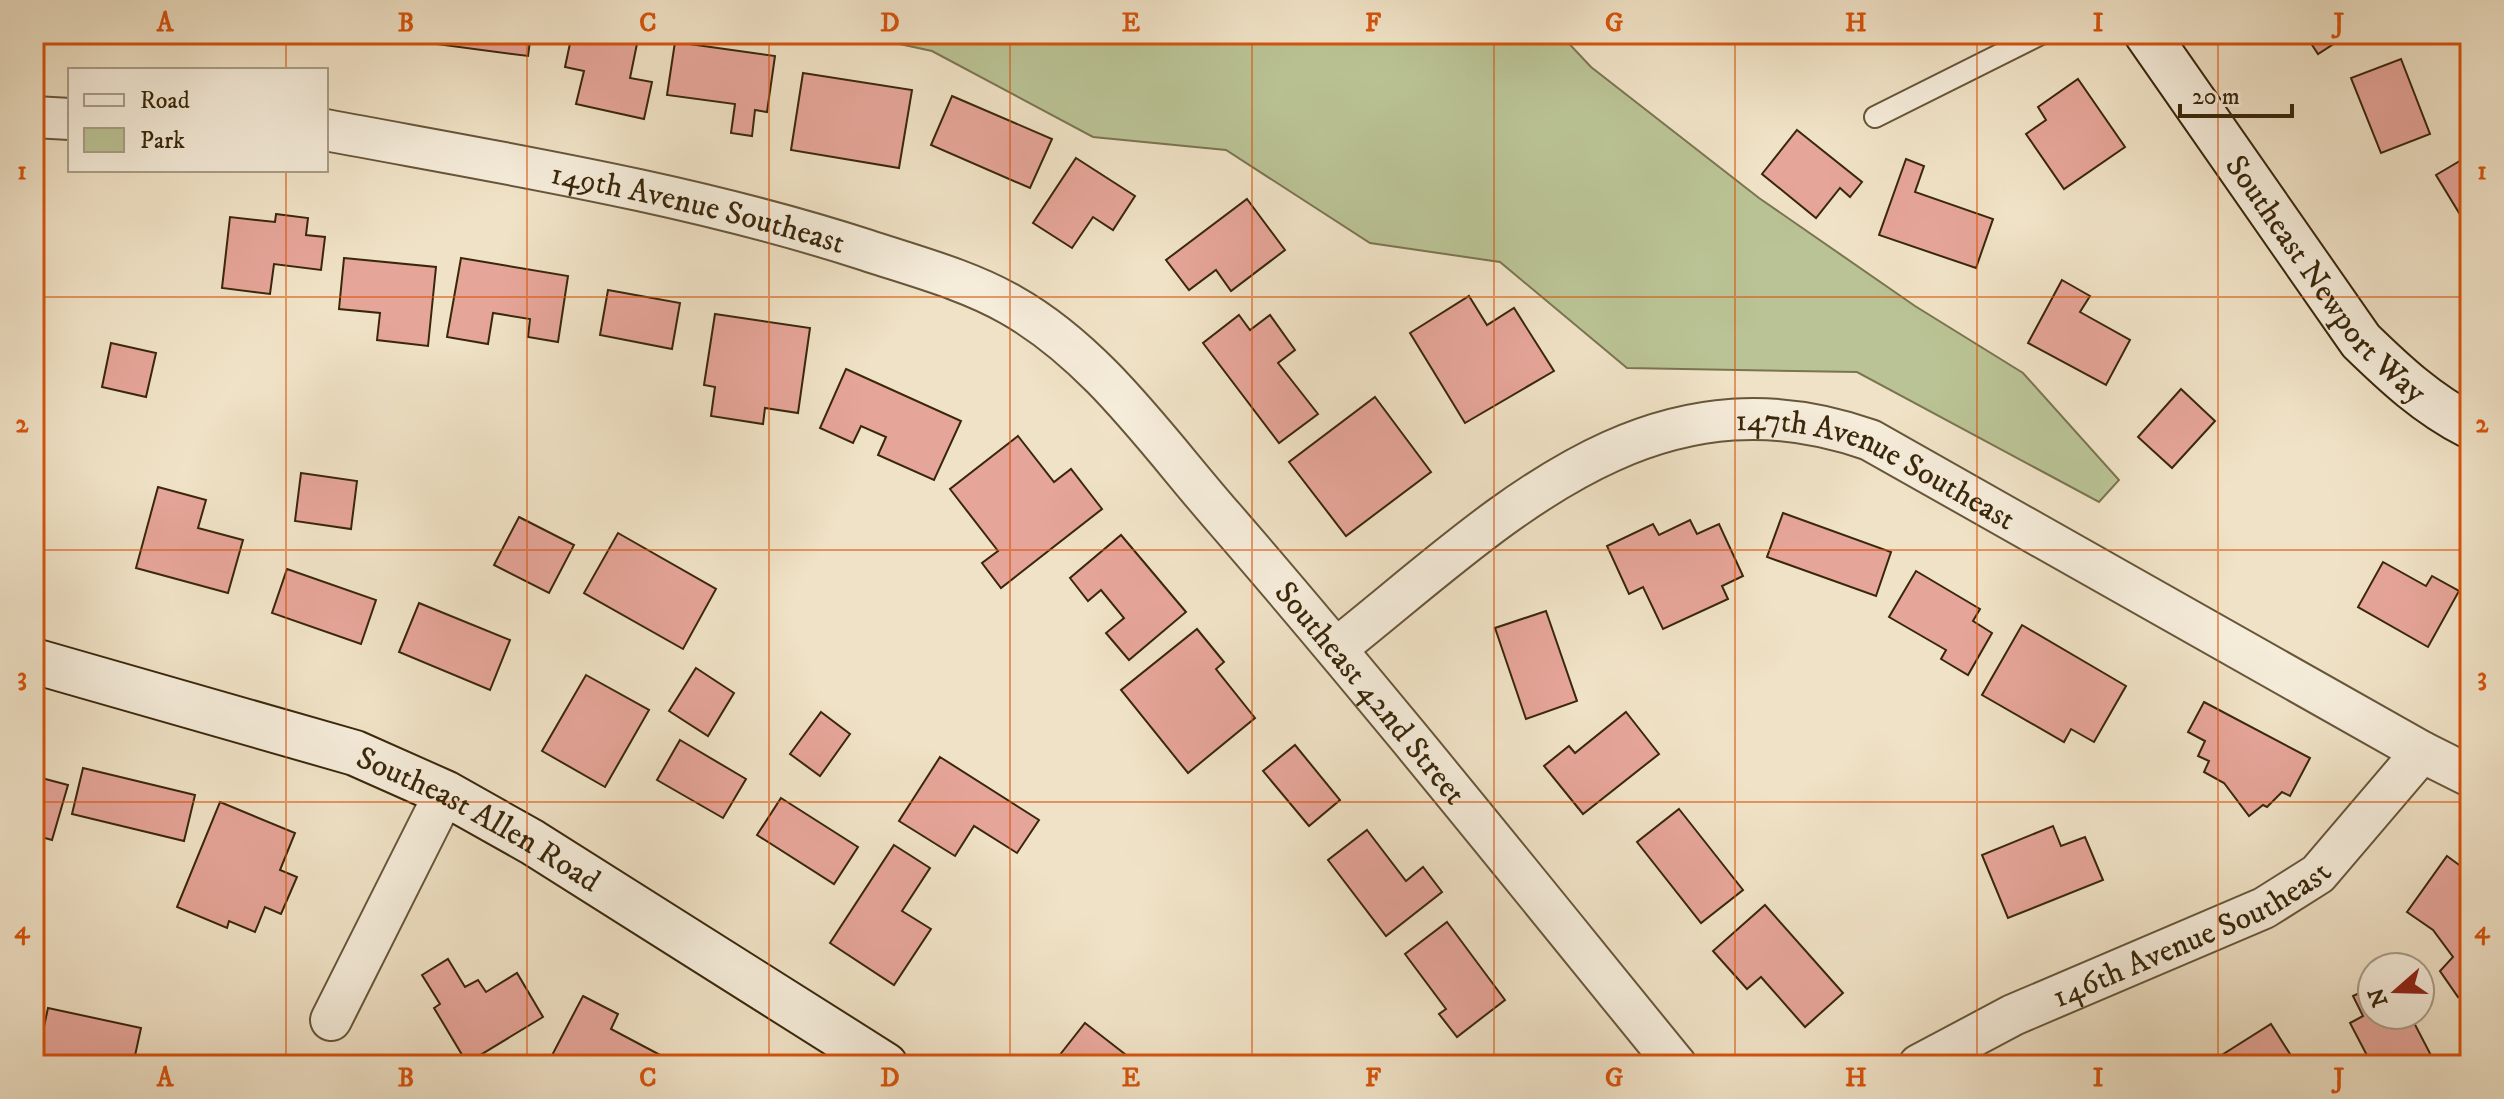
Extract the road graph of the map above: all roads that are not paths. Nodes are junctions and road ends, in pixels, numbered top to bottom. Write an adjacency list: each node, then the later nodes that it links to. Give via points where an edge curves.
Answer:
1 (2041, 34): 4 (lane)
2 (2147, 34): 8 (street, Southeast Newport Way, via 2361,341 2411,389)
3 (34, 117): 5 (street)
4 (1875, 117)
5 (68, 119)
6 (328, 130): 7 (street, 149th Avenue Southeast, via 613,184 785,224 1008,302)
7 (1054, 332): 9 (street, Southeast 42nd Street, via 1100,376)
8 (2470, 426)
9 (1337, 648): 11 (street, 147th Avenue Southeast, via 1527,497 1579,464 1625,444 1697,425 1768,416 1825,424 1870,440); 16 (street, Southeast 42nd Street)
10 (34, 661): 13 (street, Southeast Allen Road, via 355,753)
11 (2422, 752): 12 (street, 147th Avenue Southeast); 17 (street, 146th Avenue Southeast, via 2318,874 2264,908 2013,1015)
12 (2470, 776)
13 (445, 793): 14 (street); 15 (street, Southeast Allen Road, via 532,842)
14 (331, 1020)
15 (885, 1065)
16 (1676, 1065)
17 (1919, 1065)

